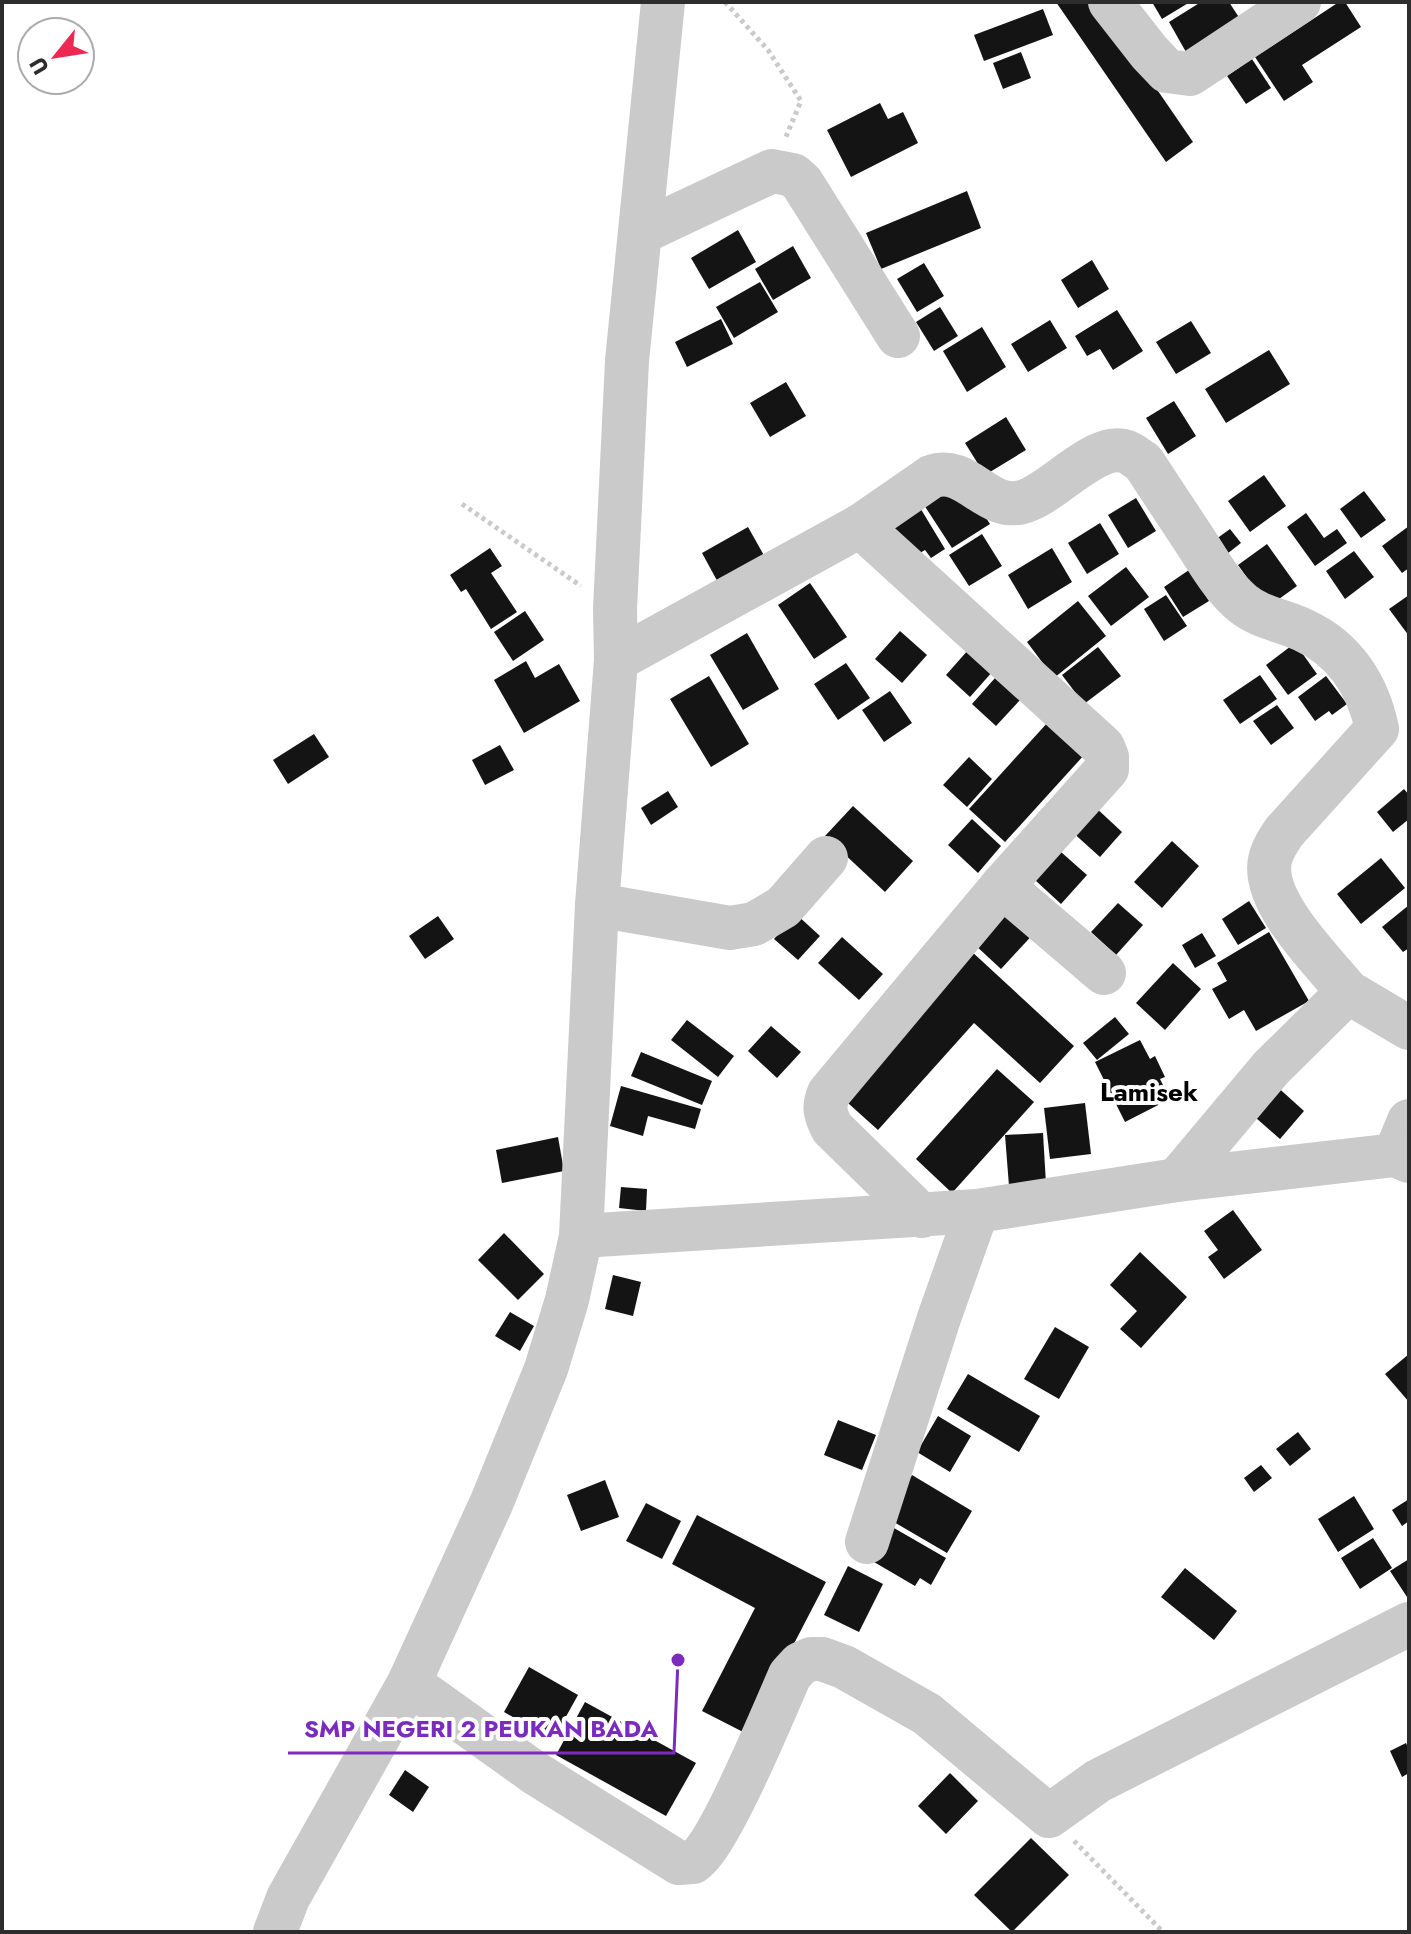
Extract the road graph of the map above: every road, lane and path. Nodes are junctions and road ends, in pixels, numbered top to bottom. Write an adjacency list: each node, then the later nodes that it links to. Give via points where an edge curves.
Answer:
1 (663, 2): 6 (street)
2 (725, 2): 5 (path, via 768,50 801,101)
3 (1110, 2): 4 (street, via 1167,71 1190,74)
4 (1299, 2)
5 (772, 171): 6 (street); 7 (street, via 793,175 802,183)
6 (640, 233): 10 (street, via 627,361)
7 (898, 336)
8 (462, 504): 10 (path)
9 (860, 526): 11 (street); 12 (street, via 942,473 953,473 1000,502 1020,503 1092,458 1125,450 1143,462 1223,584 1263,617 1328,644 1361,680); 14 (street, via 1106,752 1107,769)
10 (615, 609): 11 (street)
11 (616, 660): 15 (street)
12 (1393, 729): 17 (street, via 1284,832 1269,863 1271,882 1287,917)
13 (826, 858): 15 (street, via 783,907 754,924 730,928)
14 (1002, 886): 16 (street); 22 (street, via 824,1105 832,1128)
15 (597, 905): 23 (street)
16 (1104, 973)
17 (1348, 992): 18 (street); 20 (street, via 1271,1068)
18 (1409, 1028)
19 (1404, 1145): 20 (street)
20 (1177, 1180): 21 (street)
21 (977, 1211): 22 (street); 24 (street)
22 (922, 1216): 23 (street)
23 (581, 1236): 26 (street, via 546,1369)
24 (867, 1542)
25 (1409, 1624): 27 (street, via 1098,1781)
26 (409, 1683): 27 (street, via 535,1773 679,1863 693,1862 708,1847 790,1675 811,1659 844,1667 927,1714); 28 (street, via 288,1898)
27 (1049, 1816): 29 (path)
28 (275, 1932)
29 (1163, 1932)

